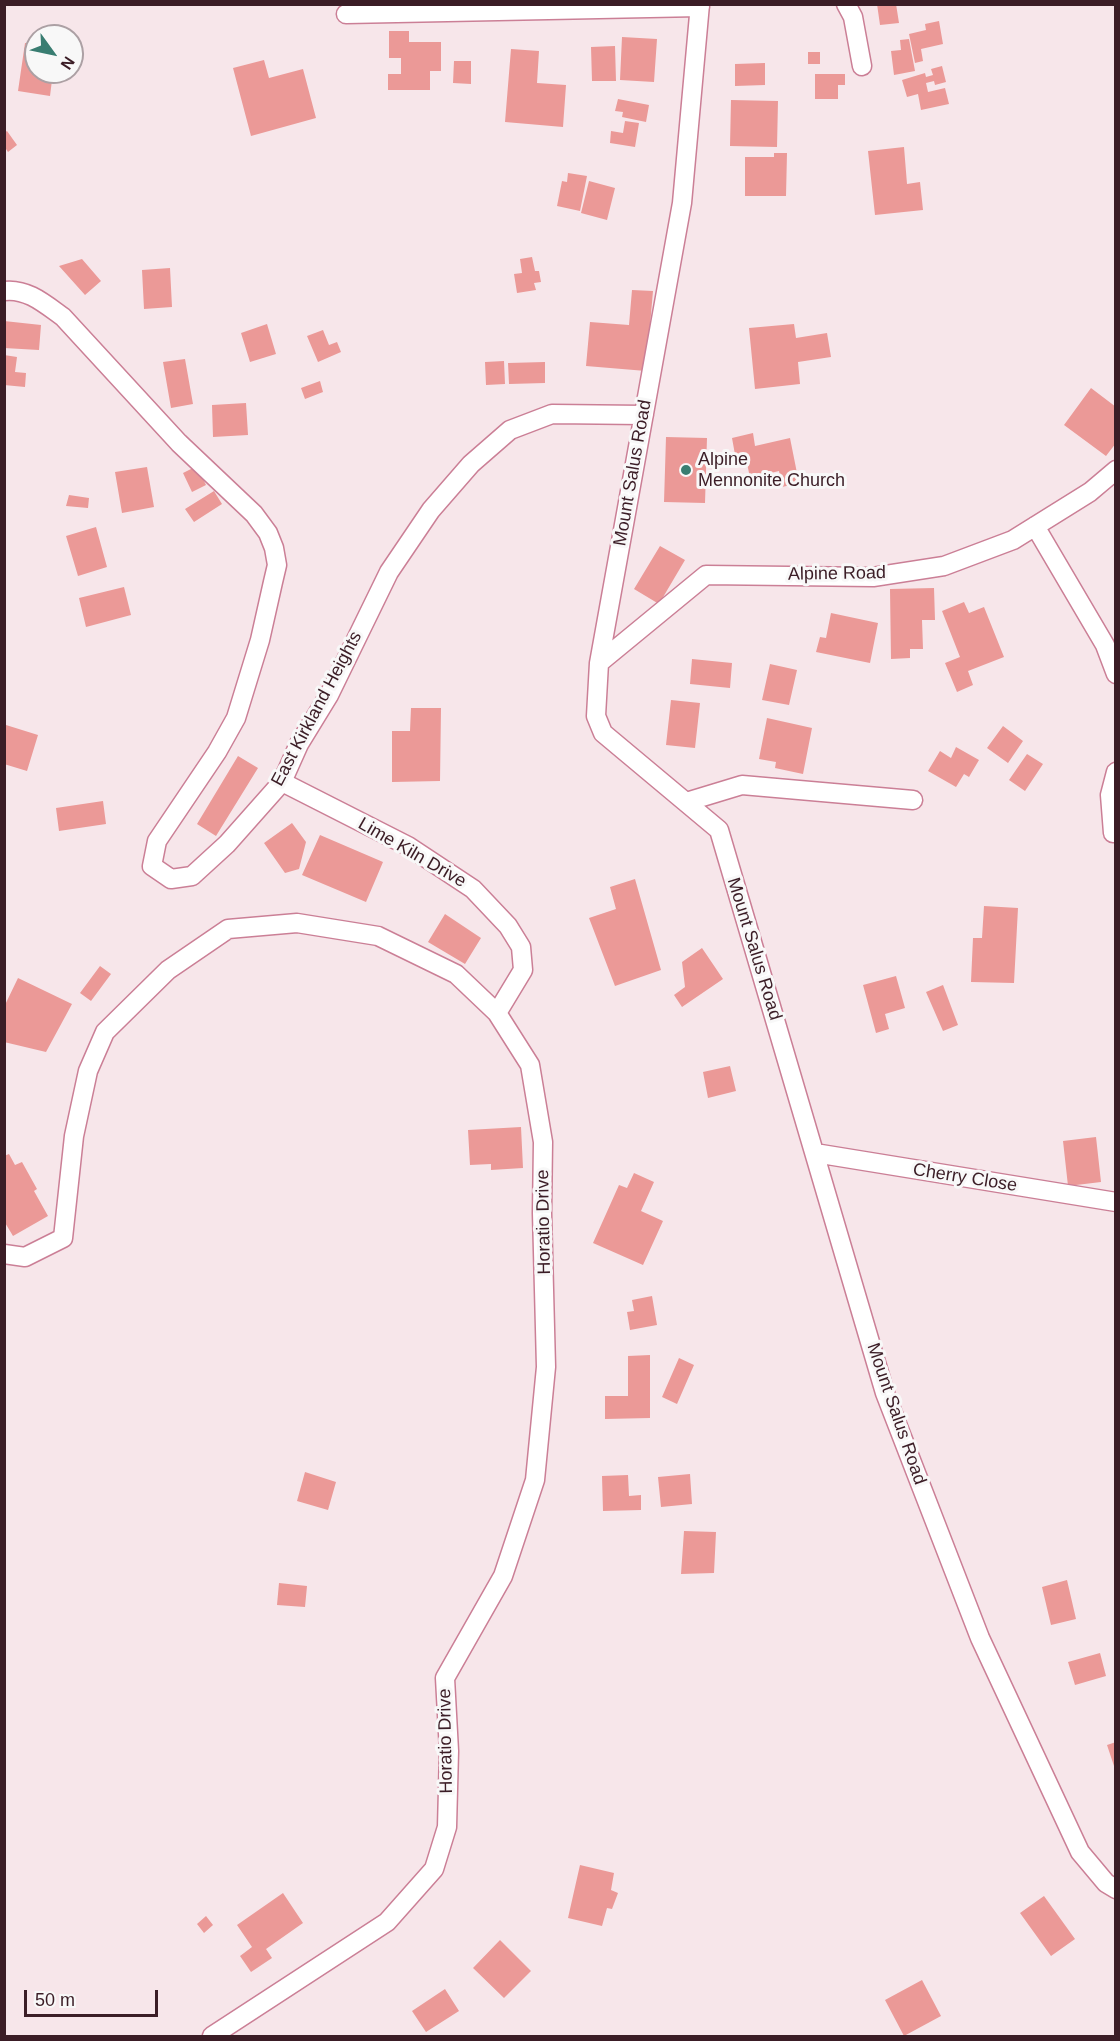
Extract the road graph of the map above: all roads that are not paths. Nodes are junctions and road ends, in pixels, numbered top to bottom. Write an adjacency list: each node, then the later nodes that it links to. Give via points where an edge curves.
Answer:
1 (846, 4): 4 (street, via 853,17)
2 (700, 6): 3 (street); 6 (street, Mount Salus Road, via 682,203)
3 (346, 14)
4 (862, 66)
5 (4, 291): 12 (street, East Kirkland Heights, via 18,289 63,317 179,443 254,514 274,548 277,565 236,718 157,841 152,866 171,879 192,876 227,844)
6 (644, 415): 9 (street, Mount Salus Road); 12 (street, East Kirkland Heights, via 552,414 510,430 471,464 431,510 389,572)
7 (1116, 470): 8 (street, Alpine Road, via 1090,492)
8 (1035, 526): 9 (street, Alpine Road, via 1013,540 944,566 873,577 706,574); 10 (street, via 1106,645)
9 (599, 663): 14 (street, Mount Salus Road, via 596,716 603,733)
10 (1116, 674)
11 (1116, 772): 15 (street, via 1110,795)
12 (282, 782): 16 (street, Lime Kiln Drive, via 417,852 473,889 508,926 521,947 523,970)
13 (913, 800): 14 (street, via 742,785)
14 (686, 802): 17 (street, Mount Salus Road, via 718,831)
15 (1113, 833)
16 (496, 1013): 19 (street, Horatio Drive, via 456,974 378,936 297,923 228,929 168,970 105,1032 88,1071 74,1136 63,1238 25,1257); 21 (street, Horatio Drive, via 530,1065 543,1142 546,1367 536,1480 503,1576 445,1678 449,1751 447,1827 434,1869 387,1922)
17 (815, 1153): 18 (street, Cherry Close); 20 (street, Mount Salus Road, via 885,1393 980,1638 1080,1852)
18 (1116, 1202)
19 (4, 1254)
20 (1116, 1889)
21 (212, 2037)

